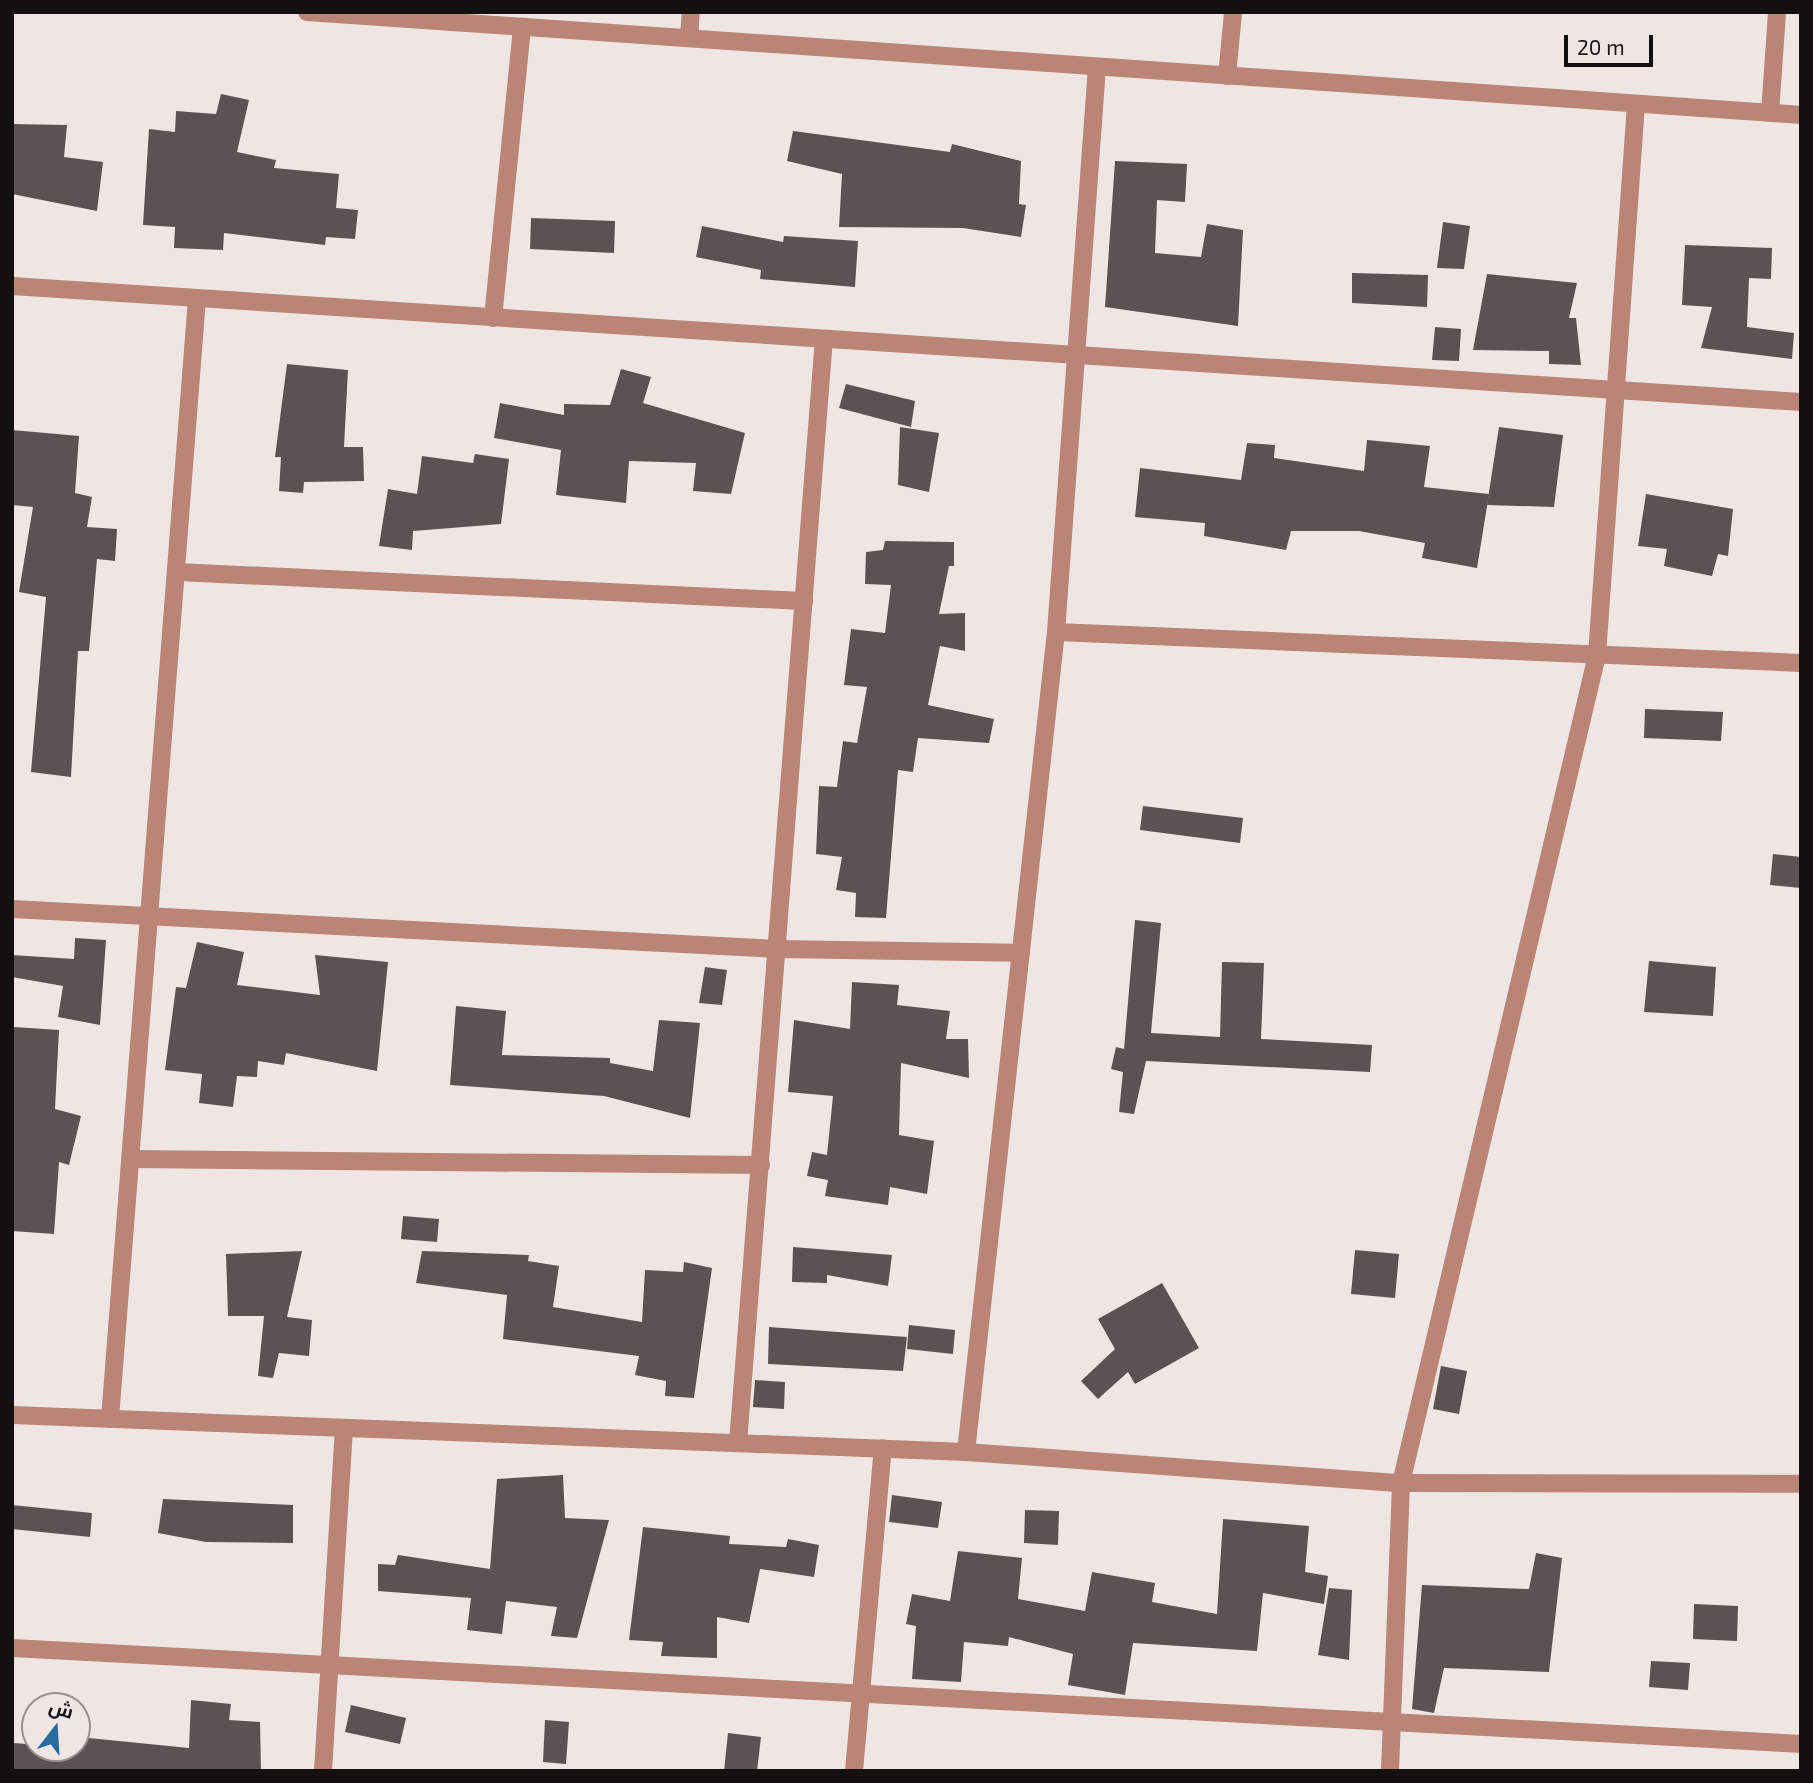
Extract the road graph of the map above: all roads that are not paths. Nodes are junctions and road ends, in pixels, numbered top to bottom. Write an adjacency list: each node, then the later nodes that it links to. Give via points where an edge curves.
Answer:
1 (307, 12): 5 (street)
2 (691, 12): 6 (street)
3 (1233, 12): 8 (street)
4 (1777, 12): 10 (street)
5 (522, 27): 6 (street); 14 (street)
6 (689, 38): 7 (street)
7 (1097, 66): 8 (street); 16 (street)
8 (1227, 76): 9 (street)
9 (1636, 104): 10 (street); 17 (street)
10 (1770, 113): 11 (street)
11 (1801, 115)
12 (12, 286): 13 (street)
13 (197, 298): 14 (street); 19 (street)
14 (493, 318): 15 (street)
15 (824, 339): 16 (street); 20 (street)
16 (1076, 355): 17 (street); 21 (street)
17 (1616, 390): 18 (street); 22 (street)
18 (1801, 402)
19 (177, 572): 20 (street); 25 (street)
20 (804, 601): 26 (street)
21 (1056, 632): 22 (street); 27 (street)
22 (1597, 655): 23 (street); 36 (street)
23 (1801, 663)
24 (12, 909): 25 (street)
25 (151, 917): 26 (street); 28 (street)
26 (778, 949): 27 (street); 29 (street)
27 (1021, 953): 35 (street)
28 (131, 1159): 29 (street); 31 (street)
29 (761, 1165): 33 (street)
30 (12, 1415): 31 (street)
31 (110, 1419): 32 (street)
32 (344, 1428): 33 (street); 39 (street)
33 (738, 1443): 34 (street)
34 (883, 1448): 35 (street); 40 (street)
35 (966, 1452): 36 (street)
36 (1401, 1483): 37 (street); 41 (street)
37 (1801, 1484)
38 (12, 1648): 39 (street)
39 (331, 1665): 40 (street); 43 (street)
40 (860, 1694): 41 (street); 44 (street)
41 (1394, 1722): 42 (street); 45 (street)
42 (1801, 1744)
43 (323, 1771)
44 (854, 1771)
45 (1390, 1771)

